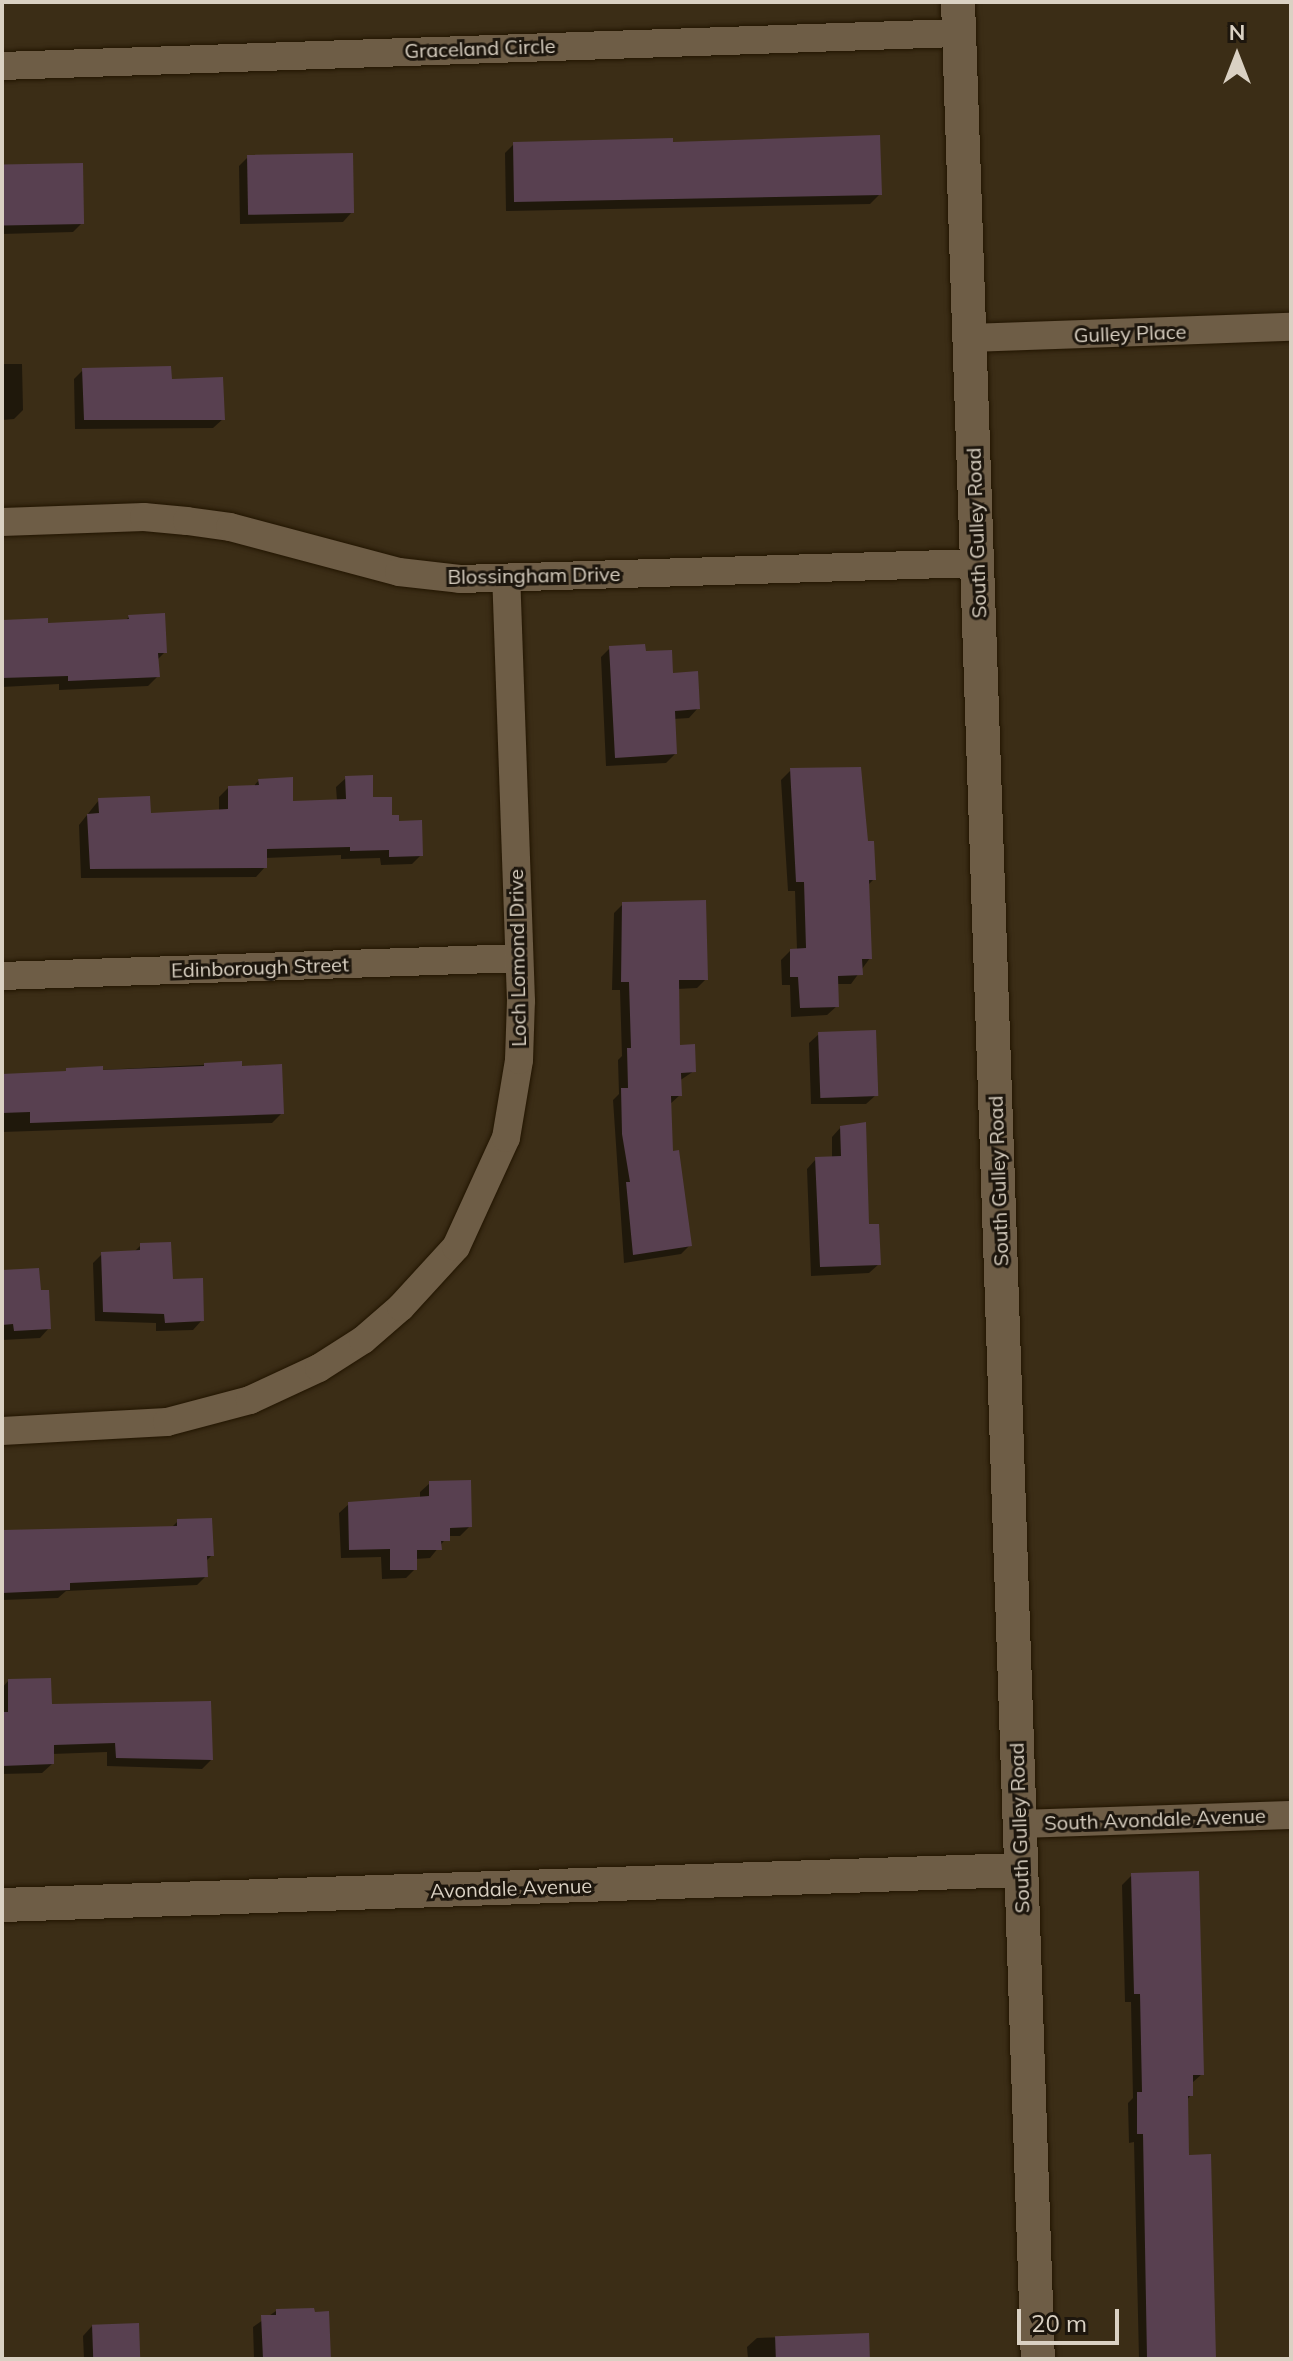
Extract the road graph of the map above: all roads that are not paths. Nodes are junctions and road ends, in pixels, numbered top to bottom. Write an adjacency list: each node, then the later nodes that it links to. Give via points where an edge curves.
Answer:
1 (958, 17): 2 (street, Graceland Circle); 4 (street, South Gulley Road)
2 (2, 66)
3 (1291, 327): 4 (street, Gulley Place)
4 (969, 338): 6 (street, South Gulley Road)
5 (2, 522): 7 (street, Blossingham Drive, via 144,517 187,521 230,527 399,572)
6 (977, 563): 7 (street, Blossingham Drive); 12 (street, South Gulley Road)
7 (506, 578): 8 (street, Loch Lomond Drive)
8 (519, 958): 9 (street, Edinborough Street); 10 (street, Loch Lomond Drive, via 519,1060 506,1138 456,1247 401,1307 319,1368 213,1412 167,1422)
9 (2, 976)
10 (2, 1431)
11 (1291, 1815): 12 (street, South Avondale Avenue)
12 (1019, 1824): 13 (street, South Gulley Road)
13 (1020, 1870): 14 (street, Avondale Avenue); 15 (street, South Gulley Road)
14 (2, 1905)
15 (1038, 2359)

